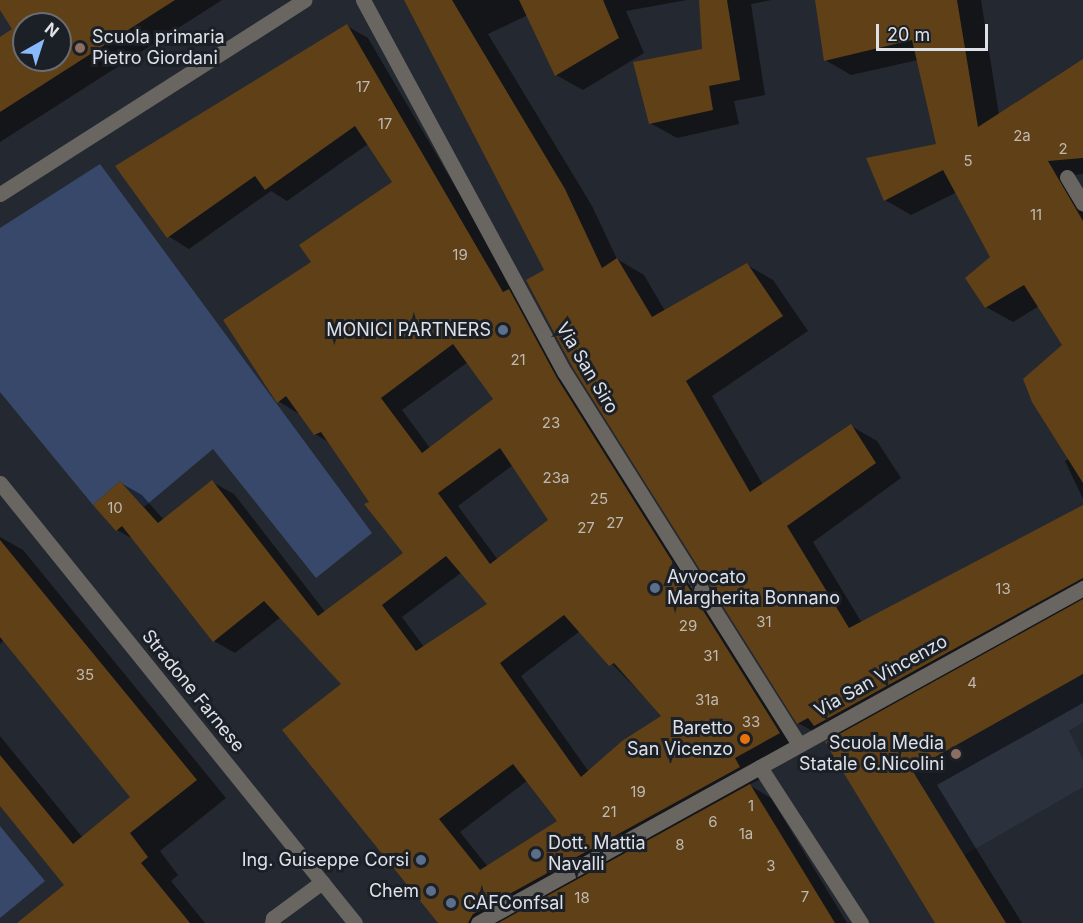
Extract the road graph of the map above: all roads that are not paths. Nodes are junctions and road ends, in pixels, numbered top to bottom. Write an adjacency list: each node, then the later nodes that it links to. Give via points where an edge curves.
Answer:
1 (304, 0): 4 (street)
2 (363, 0): 8 (street, Via San Siro, via 566,373)
3 (1066, 177): 5 (street)
4 (0, 194)
5 (1083, 204)
6 (0, 483): 10 (street, Stradone Farnese)
7 (1083, 588): 8 (street, Via San Vincenzo)
8 (798, 743): 9 (street, Via San Vincenzo)
9 (760, 767): 13 (street, Via San Vincenzo); 14 (street)
10 (322, 882): 11 (street); 12 (street, Stradone Farnese)
11 (273, 920)
12 (355, 923)
13 (478, 923)
14 (861, 923)

